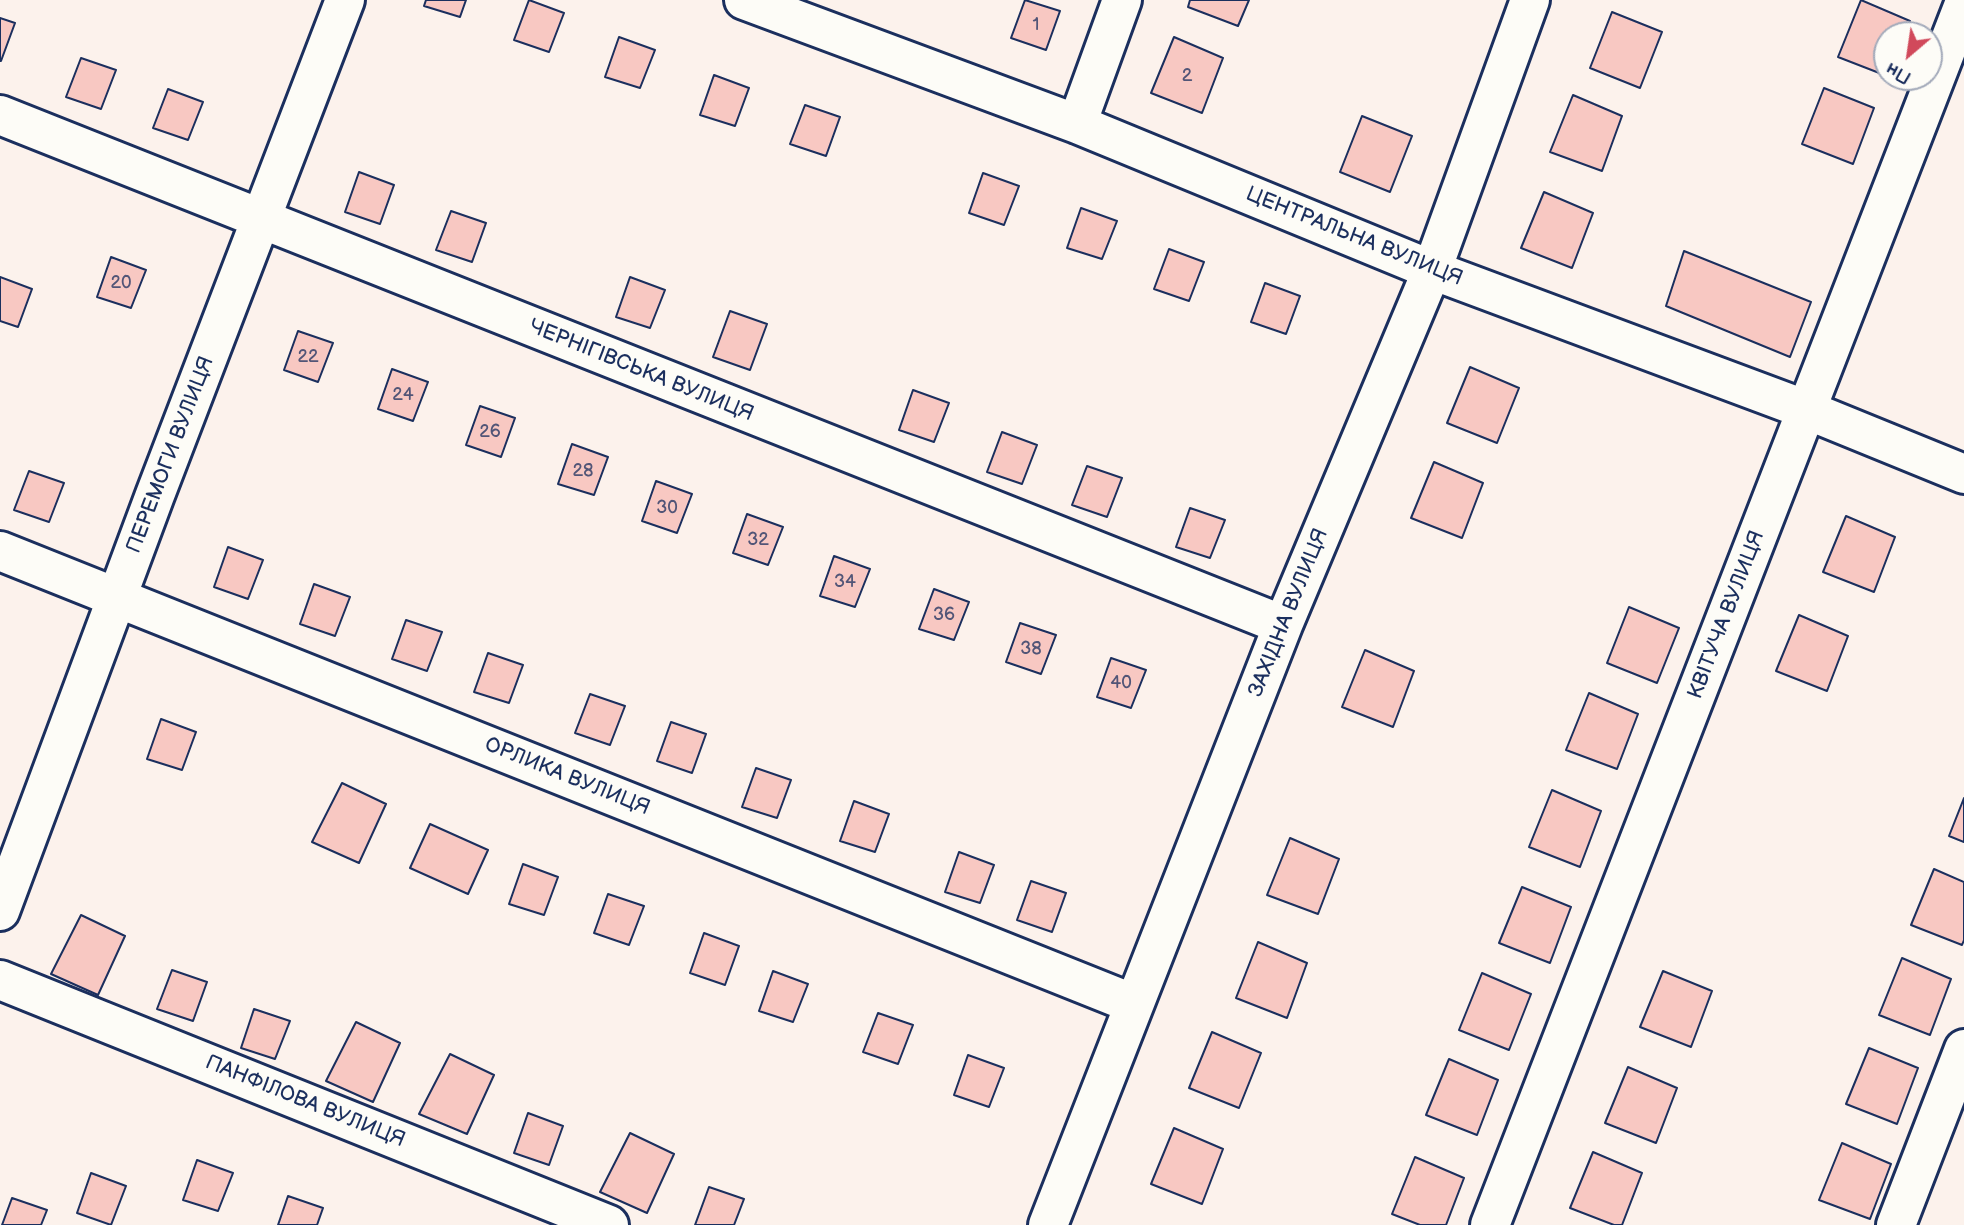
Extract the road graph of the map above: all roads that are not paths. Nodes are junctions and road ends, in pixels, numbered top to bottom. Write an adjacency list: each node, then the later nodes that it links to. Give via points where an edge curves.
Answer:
1 (345, 0): 8 (street, ПЕРЕМОГИ ВУЛИЦЯ)
2 (744, 0): 7 (street, ЦЕНТРАЛЬНА ВУЛИЦЯ)
3 (1122, 0): 7 (street)
4 (1530, 0): 9 (street, ЗАХІДНА ВУЛИЦЯ)
5 (1964, 4): 10 (street, КВІТУЧА ВУЛИЦЯ)
6 (0, 115): 8 (street, ЧЕРНІГІВСЬКА ВУЛИЦЯ)
7 (1076, 124): 9 (street, ЦЕНТРАЛЬНА ВУЛИЦЯ)
8 (260, 220): 13 (street, ПЕРЕМОГИ ВУЛИЦЯ); 14 (street, ЧЕРНІГІВСЬКА ВУЛИЦЯ)
9 (1432, 270): 10 (street, ЦЕНТРАЛЬНА ВУЛИЦЯ); 14 (street, ЗАХІДНА ВУЛИЦЯ)
10 (1807, 410): 11 (street, ЦЕНТРАЛЬНА ВУЛИЦЯ); 21 (street, КВІТУЧА ВУЛИЦЯ)
11 (1964, 474)
12 (0, 551): 13 (street, ОРЛИКА ВУЛИЦЯ)
13 (117, 597): 15 (street, ПЕРЕМОГИ ВУЛИЦЯ); 17 (street, ОРЛИКА ВУЛИЦЯ)
14 (1283, 625): 17 (street, ЗАХІДНА ВУЛИЦЯ)
15 (0, 911)
16 (0, 980): 19 (street, ПАНФІЛОВА ВУЛИЦЯ)
17 (1134, 1004): 20 (street, ЗАХІДНА ВУЛИЦЯ)
18 (1964, 1049): 22 (street)
19 (609, 1225)
20 (1048, 1225)
21 (1490, 1225)
22 (1896, 1225)

